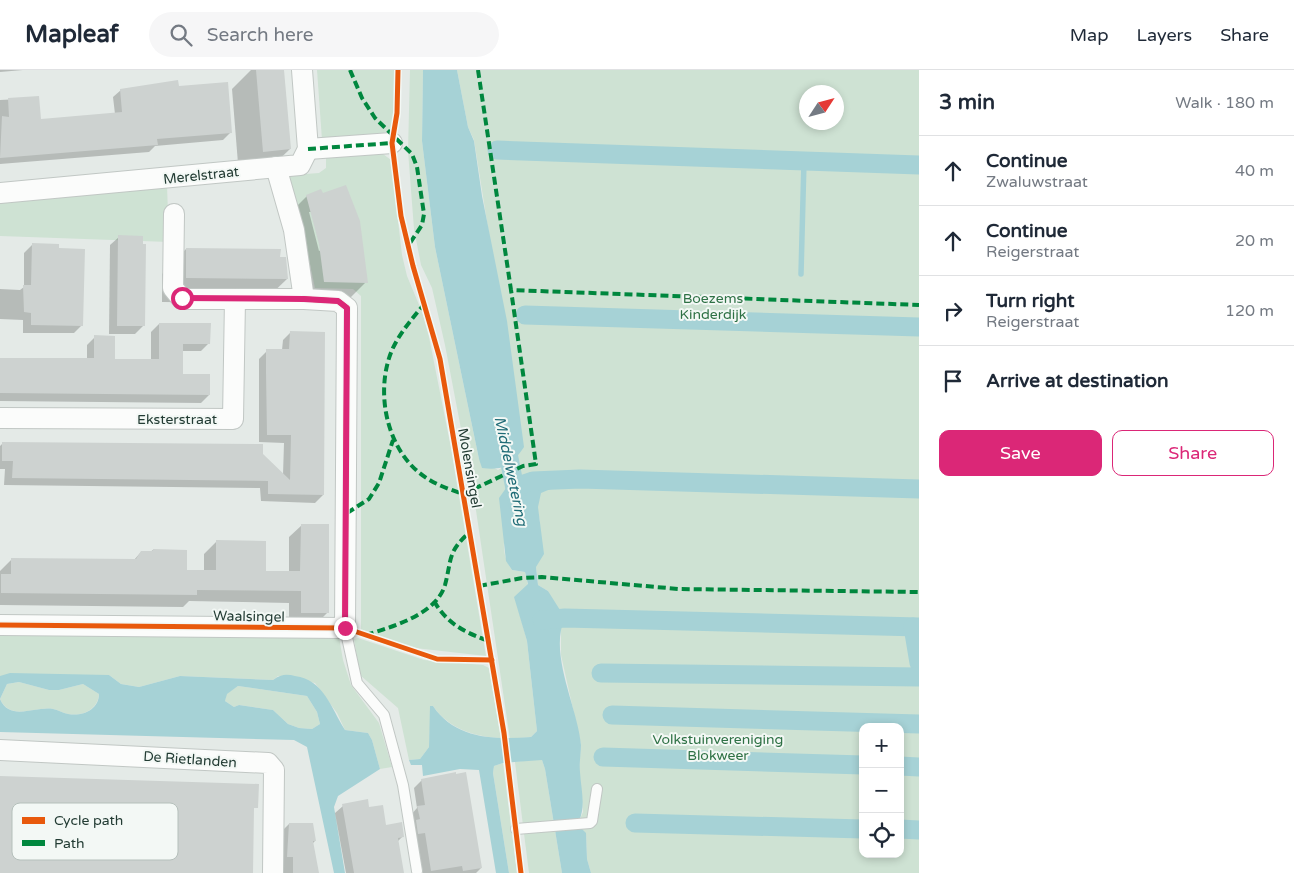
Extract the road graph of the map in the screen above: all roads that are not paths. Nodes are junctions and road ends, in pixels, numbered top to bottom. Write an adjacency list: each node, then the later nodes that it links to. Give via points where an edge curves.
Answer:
1 (302, 70): 3 (street)
2 (392, 143): 3 (street)
3 (308, 149): 4 (street, Merelstraat, via 300,165)
4 (276, 167): 5 (street, Merelstraat); 8 (street, via 294,230)
5 (0, 193)
6 (174, 214): 7 (street, via 173,288 182,298)
7 (235, 299): 8 (street); 9 (street, Eksterstraat, via 233,419)
8 (304, 299): 11 (street, via 338,301 347,308)
9 (0, 418)
10 (0, 625): 11 (street, Waalsingel)
11 (345, 628): 15 (lane, via 356,683 384,715 403,785)
12 (0, 750): 16 (street, De Rietlanden, via 268,764 274,770)
13 (597, 789): 14 (lane, via 590,823)
14 (516, 829)
15 (417, 871)
16 (273, 873)

